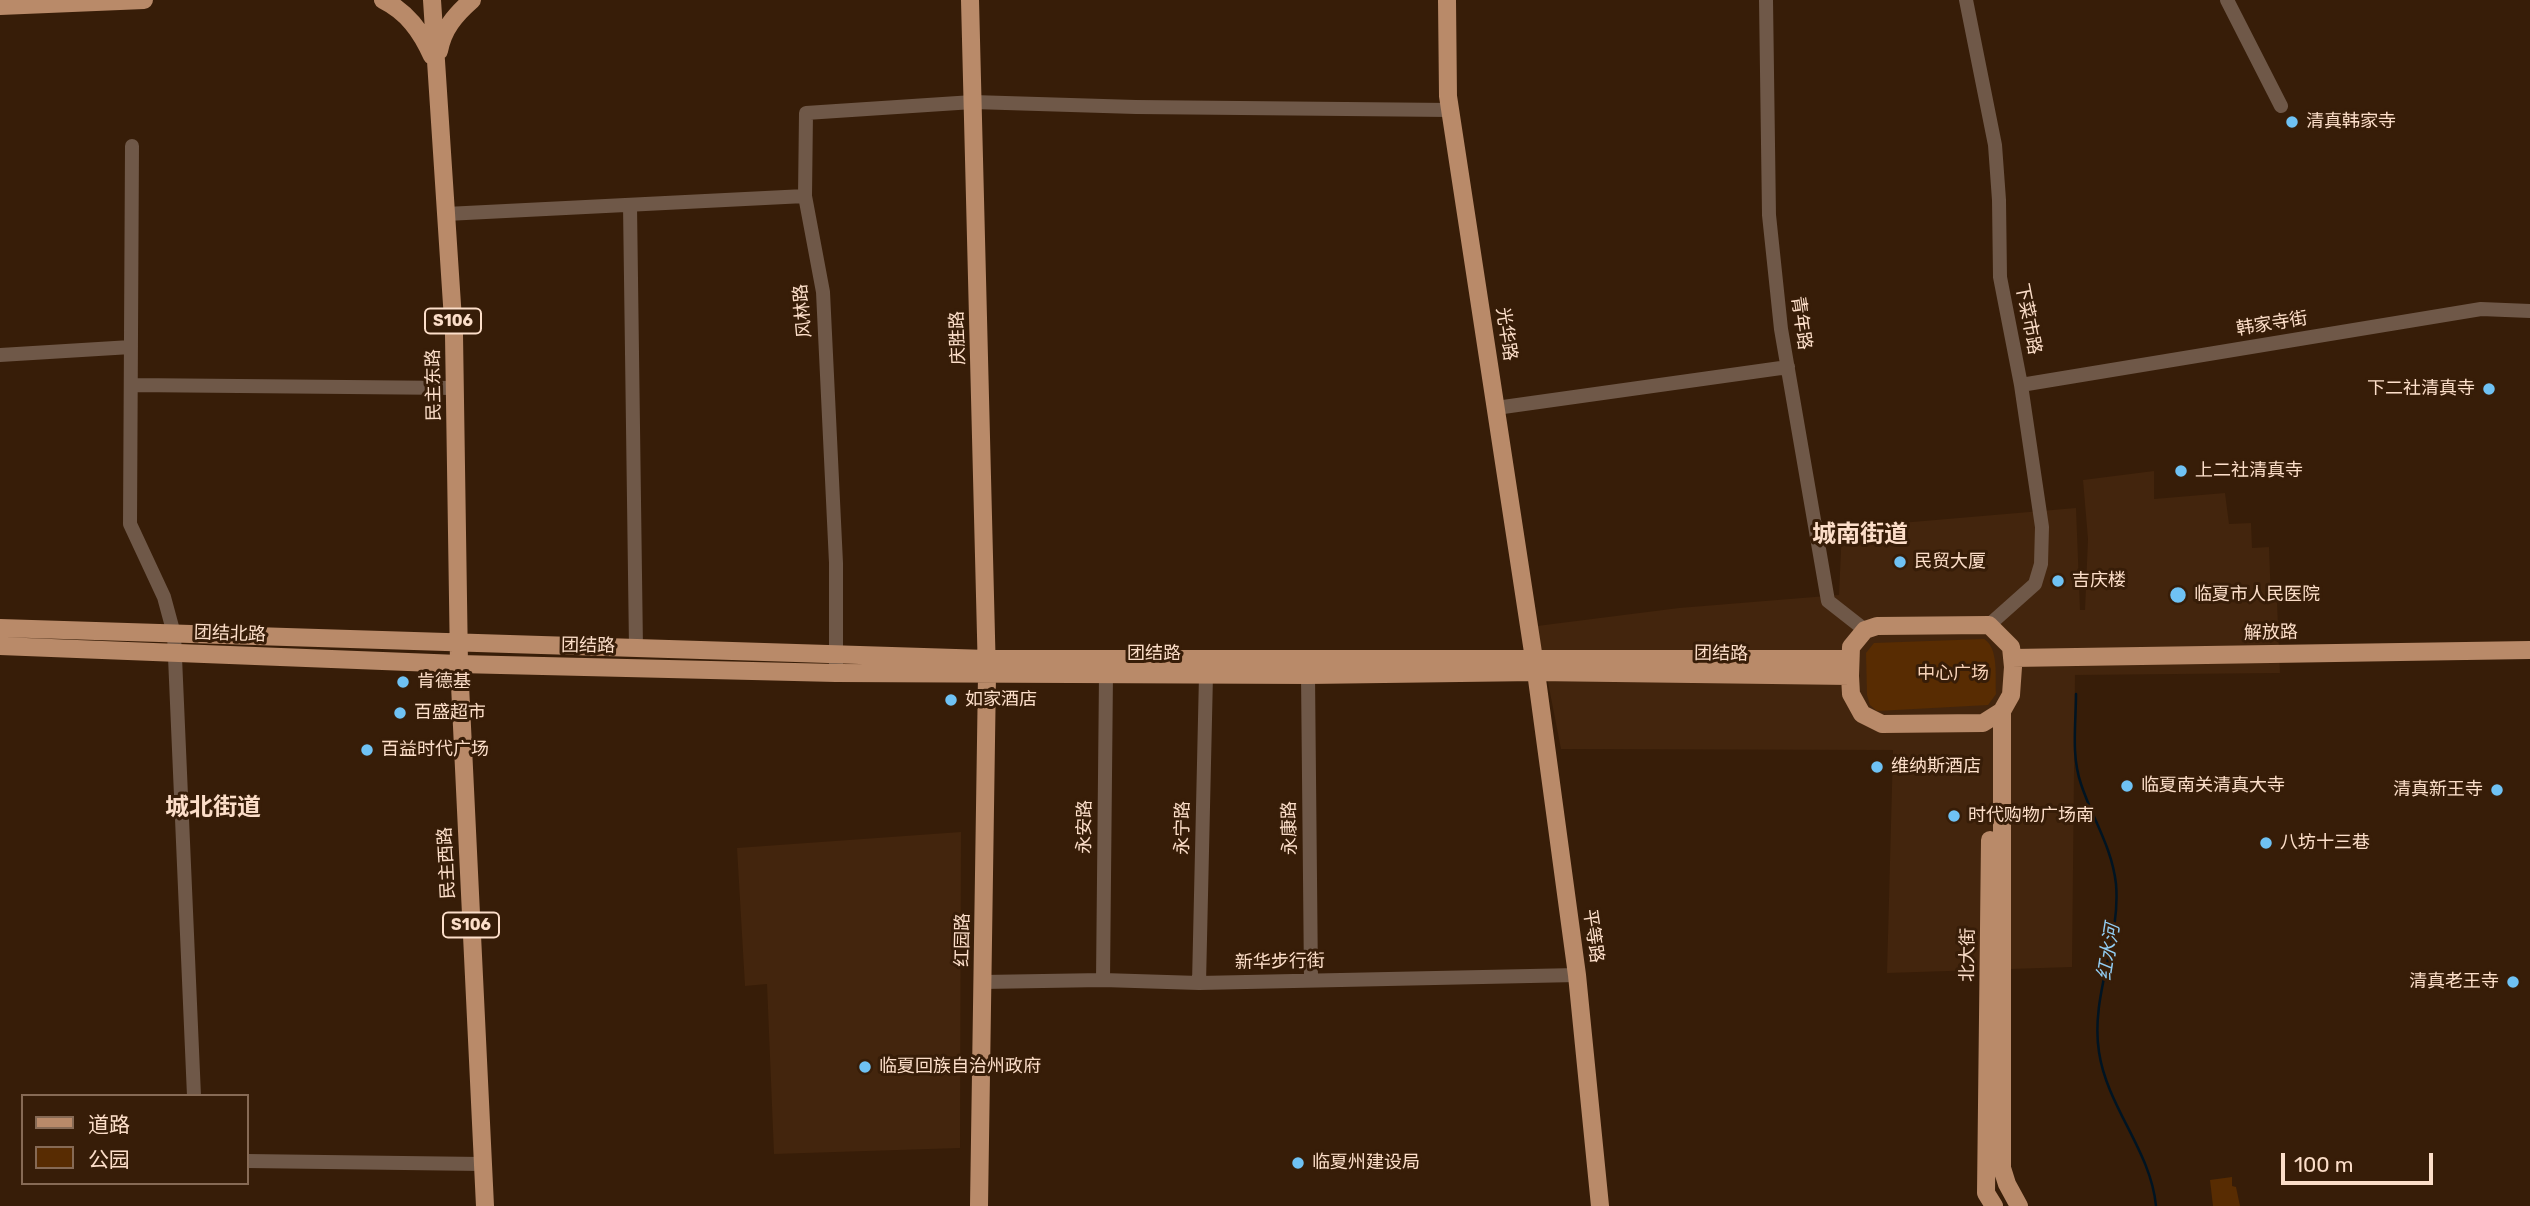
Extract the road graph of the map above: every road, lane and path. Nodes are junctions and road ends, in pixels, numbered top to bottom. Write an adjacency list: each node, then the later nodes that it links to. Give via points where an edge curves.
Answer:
1 (144, 0): 10 (main road)
2 (383, 0): 11 (main road, via 397,7 421,33)
3 (432, 0): 11 (main road, 民主东路 / S106)
4 (472, 0): 11 (main road, via 454,15 441,39)
5 (970, 0): 12 (main road, 庆胜路)
6 (1447, 0): 14 (main road, 光华路)
7 (1766, 0): 22 (street, 青年路, via 1769,215)
8 (1966, 0): 24 (street, 下菜市路, via 1995,145 2000,277)
9 (2227, 0): 13 (street)
10 (0, 6)
11 (436, 65): 18 (main road, 民主东路 / S106)
12 (973, 103): 14 (street); 16 (street, 风林路, via 806,113); 41 (main road, 庆胜路)
13 (2281, 106)
14 (1450, 110): 26 (main road, 光华路)
15 (132, 146): 20 (street)
16 (805, 196): 17 (street); 39 (street, 风林路, via 822,292 836,564)
17 (630, 205): 18 (street); 33 (street)
18 (446, 214): 25 (main road, 民主东路 / S106)
19 (2530, 311): 24 (street, 韩家寺街, via 2481,309)
20 (131, 347): 21 (street); 23 (street)
21 (0, 355)
22 (1787, 367): 26 (street); 29 (street, 青年路, via 1828,601)
23 (131, 385): 25 (street); 30 (street, via 130,524 164,597)
24 (2021, 385): 27 (street, 下菜市路, via 2042,527 2040,564 2035,584)
25 (455, 388): 31 (main road, 民主东路 / S106)
26 (1496, 408): 40 (main road, 光华路)
27 (1989, 625): 29 (main road, via 1877,626); 36 (main road, via 2011,647)
28 (0, 628): 30 (main road, 团结北路)
29 (1865, 630): 42 (main road, via 1851,647)
30 (174, 634): 31 (main road, 团结北路); 35 (street)
31 (459, 643): 33 (main road, 团结路); 38 (main road, 民主西路 / S106)
32 (0, 646): 35 (main road, 团结北路)
33 (636, 649): 39 (main road, 团结路)
34 (2530, 650): 36 (main road, 解放路)
35 (175, 653): 38 (main road, 团结北路); 52 (street)
36 (2012, 662): 37 (main road, 解放路); 46 (main road, via 2011,695)
37 (2530, 662)
38 (459, 664): 39 (main road, 团结路); 54 (main road, 民主西路 / S106)
39 (836, 664): 41 (main road, 团结路)
40 (1535, 666): 41 (main road, 团结路); 42 (main road, 团结路); 45 (main road, 团结路); 47 (main road, 平等路)
41 (987, 667): 43 (main road, 团结路); 50 (main road, 红园路)
42 (1849, 667): 46 (main road, via 1851,694 1862,713 1882,724 1983,723)
43 (1106, 674): 44 (main road, 团结路); 48 (street, 永安路)
44 (1206, 675): 45 (main road, 团结路); 51 (street, 永宁路)
45 (1308, 675): 49 (street, 永康路)
46 (1996, 714): 55 (main road, 北大街); 56 (main road, 北大街)
47 (1577, 975): 49 (street, 新华步行街); 59 (main road, 平等路)
48 (1102, 980): 50 (street, 新华步行街); 51 (street, 新华步行街)
49 (1311, 980): 51 (street, 新华步行街)
50 (983, 982): 58 (main road, 红园路)
51 (1199, 983)
52 (194, 1094)
53 (248, 1161): 54 (street)
54 (482, 1164): 57 (main road, 民主西路 / S106)
55 (2002, 1168): 56 (main road); 60 (main road)
56 (1986, 1202)
57 (485, 1206)
58 (979, 1206)
59 (1600, 1206)
60 (2019, 1206)

